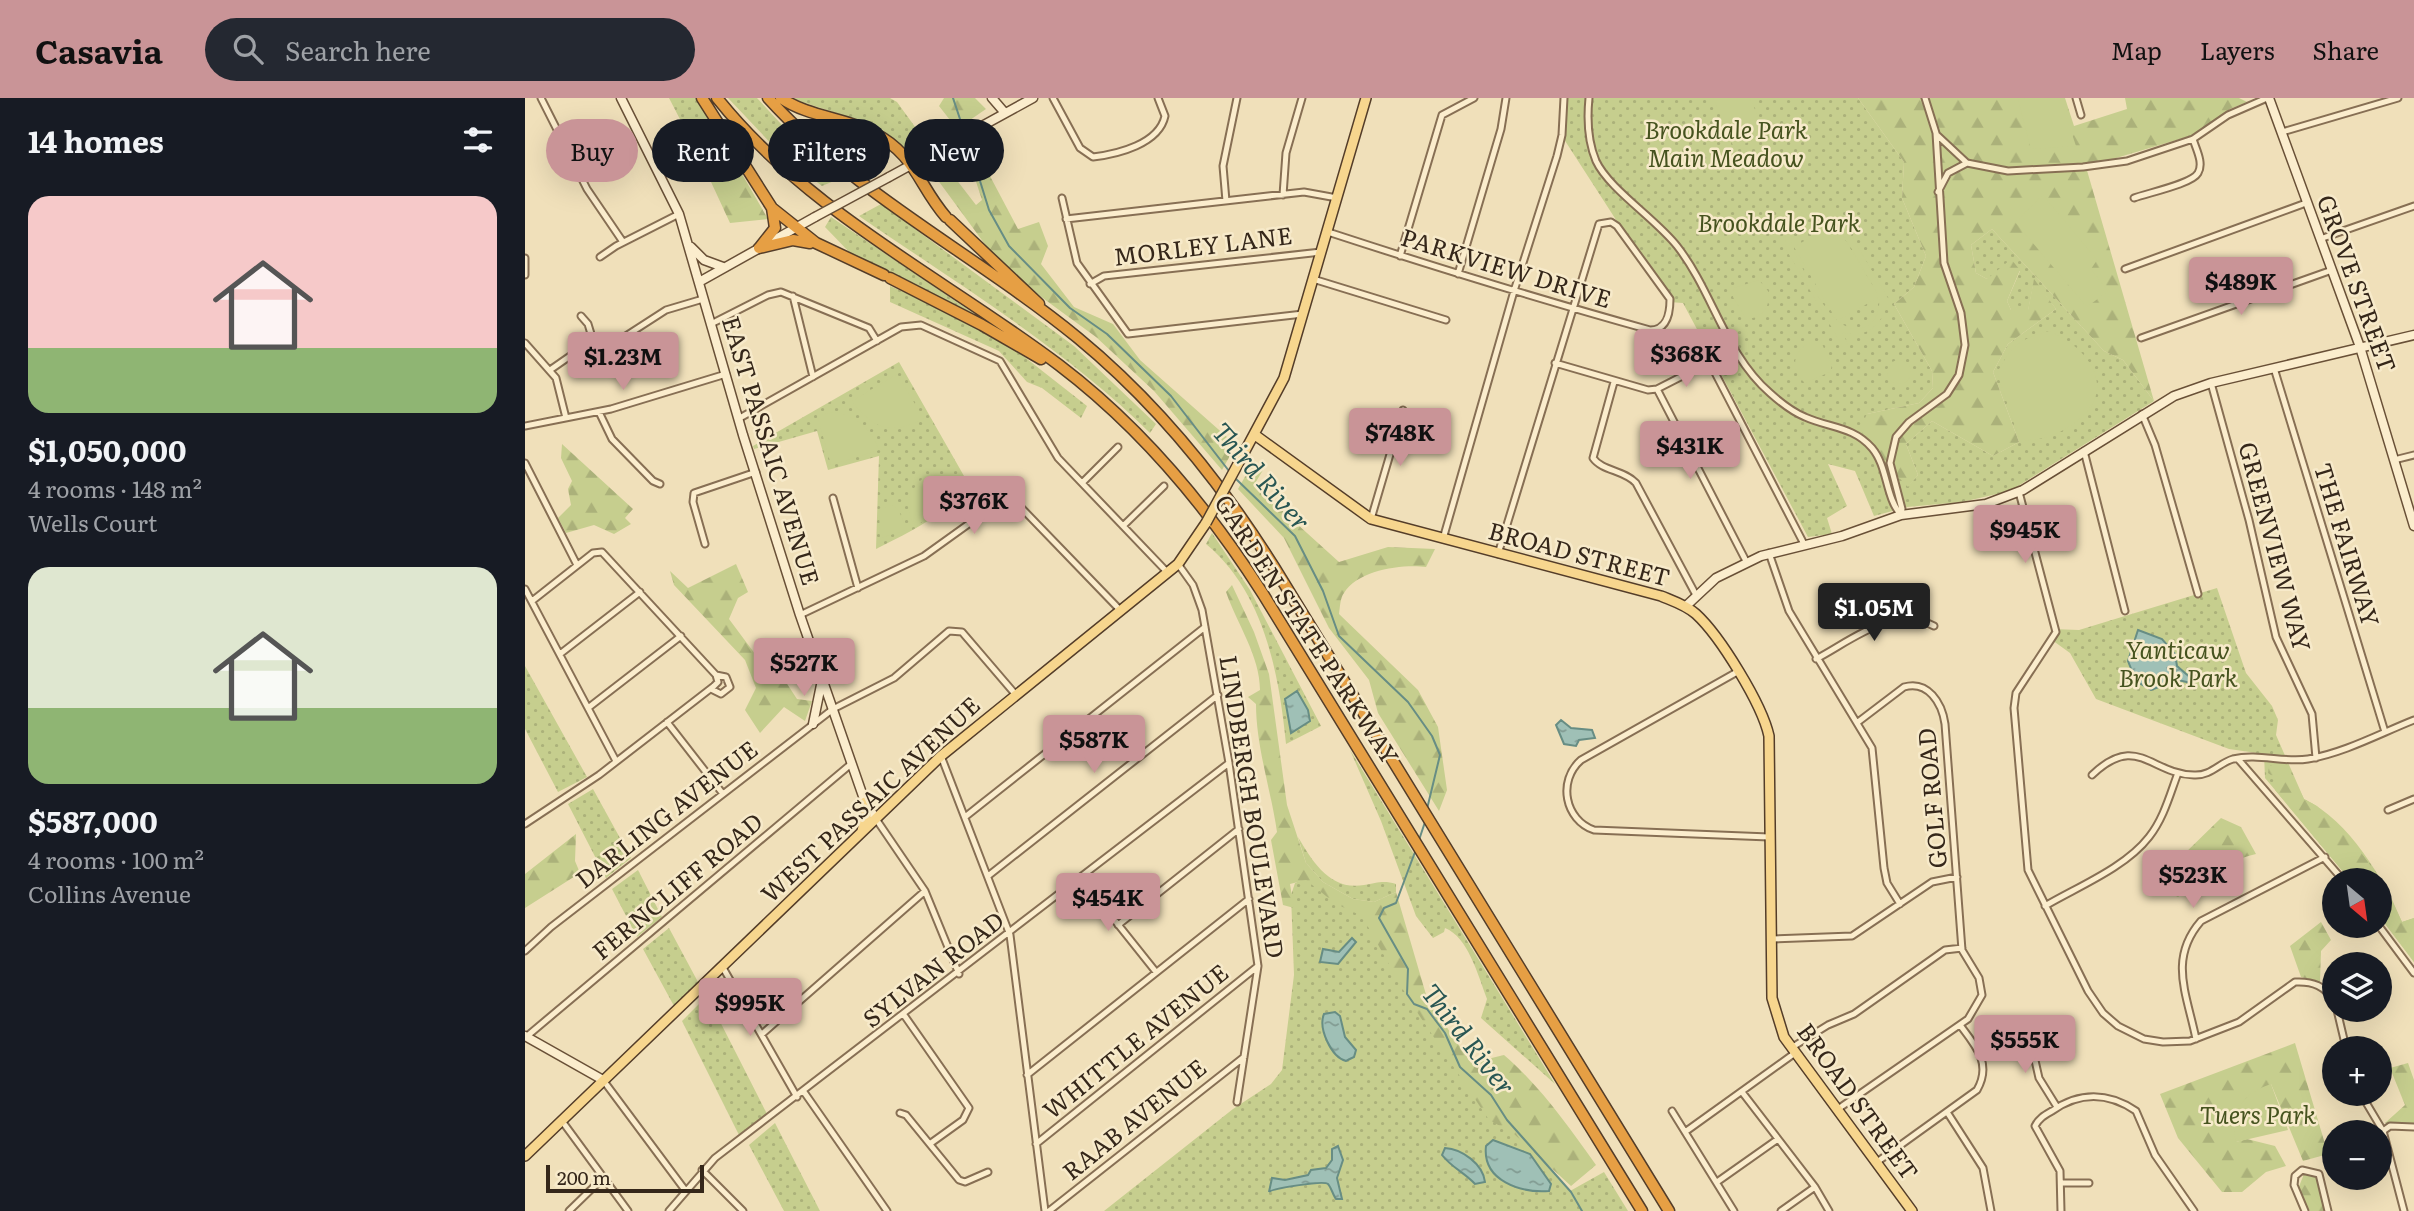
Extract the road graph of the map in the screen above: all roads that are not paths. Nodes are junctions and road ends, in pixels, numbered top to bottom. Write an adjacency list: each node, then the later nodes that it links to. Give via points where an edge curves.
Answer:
1 (541, 98): 47 (street, via 587,189)
2 (621, 98): 41 (main road, EAST PASSAIC AVENUE)
3 (702, 98): 40 (highway)
4 (717, 98): 84 (highway, GARDEN STATE PARKWAY, via 776,162 826,204)
5 (768, 98): 71 (highway, GARDEN STATE PARKWAY, via 851,172)
6 (781, 98): 28 (highway, via 804,111 874,133)
7 (992, 98): 22 (main road)
8 (1033, 98): 22 (main road)
9 (1053, 98): 10 (street, via 1080,148 1093,157 1158,133 1165,116)
10 (1158, 98)
11 (1237, 98): 37 (street, via 1223,166)
12 (1302, 98): 33 (street, via 1286,153)
13 (1366, 98): 35 (main road)
14 (1474, 98): 51 (street, via 1445,112)
15 (1506, 98): 57 (street)
16 (1564, 98): 62 (street, via 1557,156)
17 (1589, 98): 104 (street, via 1588,127 1596,160 1678,247 1756,381 1805,417 1847,429 1871,447 1887,474)
18 (1925, 98): 26 (street)
19 (2076, 98): 23 (street)
20 (2268, 98): 25 (main road, GROVE STREET); 27 (street, via 2228,115)
21 (2398, 98): 25 (street)
22 (1005, 113): 24 (main road)
23 (2081, 115)
24 (994, 119)
25 (2283, 132): 38 (main road, GROVE STREET)
26 (1936, 133): 29 (street); 32 (street)
27 (2193, 139): 29 (street, via 2127,161 2083,167 2008,171); 36 (street, via 2201,162 2199,173)
28 (904, 156)
29 (1966, 163): 32 (street, via 1948,173)
30 (904, 168): 43 (main road, bridge)
31 (925, 182): 71 (highway, via 948,219)
32 (1937, 194): 104 (street, via 1944,263 1961,313 1965,345 1959,374 1947,394 1896,437 1889,463)
33 (1283, 195): 35 (street, via 1314,192); 37 (street)
34 (1062, 198): 42 (street)
35 (1337, 198): 44 (main road)
36 (2134, 198)
37 (1226, 201): 42 (street)
38 (2306, 203): 46 (main road, GROVE STREET); 55 (street)
39 (2414, 206): 46 (street)
40 (772, 208): 43 (highway); 49 (highway, via 775,228)
41 (679, 214): 45 (main road, EAST PASSAIC AVENUE); 47 (street)
42 (1066, 219): 61 (street, via 1077,263)
43 (795, 228): 48 (highway); 49 (main road)
44 (1328, 232): 50 (main road); 51 (street, PARKVIEW DRIVE)
45 (686, 239): 54 (main road, via 696,255); 60 (main road, EAST PASSAIC AVENUE)
46 (2320, 239): 56 (main road, GROVE STREET)
47 (623, 242): 52 (street)
48 (823, 247): 49 (highway, via 793,240); 84 (highway, via 982,325)
49 (759, 248): 54 (main road)
50 (1321, 252): 59 (main road); 61 (street, MORLEY LANE, via 1104,276)
51 (1400, 256): 57 (street, PARKVIEW DRIVE)
52 (600, 257)
53 (525, 258): 58 (street)
54 (723, 267): 60 (main road)
55 (2125, 269)
56 (2332, 270): 72 (street); 76 (main road, GROVE STREET)
57 (1458, 274): 62 (street, PARKVIEW DRIVE)
58 (525, 275)
59 (1313, 279): 66 (main road); 68 (street)
60 (699, 282): 64 (main road, EAST PASSAIC AVENUE)
61 (1090, 284): 66 (street, via 1128,334)
62 (1514, 291): 65 (street, PARKVIEW DRIVE); 108 (street)
63 (793, 296): 69 (street, via 776,292); 73 (street, via 869,328); 81 (street)
64 (703, 299): 69 (main road, EAST PASSAIC AVENUE); 75 (street, via 666,310 618,341)
65 (1572, 308): 65 (street, PARKVIEW DRIVE, via 1599,224 1611,222 1670,299 1663,326 1650,330); 77 (street)
66 (1303, 314): 92 (main road, via 1284,378)
67 (581, 316): 75 (street)
68 (1446, 320)
69 (711, 324): 80 (main road, EAST PASSAIC AVENUE)
70 (2414, 335): 76 (main road)
71 (1076, 337): 228 (highway, GARDEN STATE PARKWAY, via 1147,401 1254,536)
72 (2141, 338)
73 (877, 341): 81 (street); 99 (street, via 901,327 921,325 1000,361 1058,458)
74 (525, 343): 79 (street)
75 (596, 347): 79 (street, via 573,354)
76 (2360, 347): 78 (main road); 96 (main road, GROVE STREET)
77 (1555, 363): 82 (street); 112 (street)
78 (2274, 368): 83 (main road); 144 (street, THE FAIRWAY)
79 (550, 370): 89 (street, via 557,378)
80 (726, 374): 87 (street); 90 (main road, EAST PASSAIC AVENUE)
81 (813, 377): 90 (street)
82 (1614, 382): 85 (street); 121 (street, via 1593,458 1636,483)
83 (2211, 383): 88 (main road); 146 (street, GREENVIEW WAY, via 2276,637 2312,714)
84 (1089, 389): 227 (highway, GARDEN STATE PARKWAY, via 1147,443 1220,530)
85 (1657, 389): 110 (street, via 1711,365); 113 (street)
86 (1403, 410): 105 (street)
87 (599, 412): 89 (street); 100 (street, via 612,439)
88 (2142, 414): 94 (main road); 120 (street)
89 (566, 418): 91 (street)
90 (738, 419): 98 (main road, EAST PASSAIC AVENUE)
91 (525, 426)
92 (1255, 435): 105 (main road, BROAD STREET); 114 (main road, WEST PASSAIC AVENUE, bridge)
93 (1118, 447): 99 (street)
94 (2084, 451): 102 (main road); 125 (street)
95 (2414, 455): 96 (street)
96 (2394, 460): 107 (main road, GROVE STREET)
97 (525, 463): 115 (street)
98 (755, 472): 109 (street, via 694,493); 126 (main road, EAST PASSAIC AVENUE)
99 (1082, 483): 106 (street)
100 (660, 484)
101 (1164, 486): 106 (street)
102 (2019, 492): 104 (main road, via 1986,504); 171 (street, via 2056,632 2016,694 2014,708 2028,870)
103 (833, 498): 117 (street)
104 (1901, 515): 110 (main road)
105 (1371, 519): 108 (main road, BROAD STREET)
106 (1123, 526): 116 (street)
107 (2414, 526)
108 (1443, 539): 112 (main road, BROAD STREET)
109 (705, 544)
110 (1804, 544): 111 (main road)
111 (1769, 553): 113 (main road); 131 (street, via 1783,600)
112 (1498, 554): 123 (main road, BROAD STREET)
113 (1746, 561): 121 (main road)
114 (1178, 564): 116 (main road, WEST PASSAIC AVENUE); 128 (street, LINDBERGH BOULEVARD, via 1198,597)
115 (577, 565): 119 (street, via 602,552); 122 (street)
116 (1168, 573): 124 (main road, WEST PASSAIC AVENUE)
117 (858, 588): 124 (street, via 925,556 1009,495); 126 (street)
118 (525, 589): 122 (street)
119 (640, 592): 129 (street); 130 (street)
120 (2198, 594)
121 (1696, 595): 123 (main road)
122 (532, 601): 130 (street)
123 (1686, 606): 132 (main road, BROAD STREET, via 1713,632)
124 (1121, 611): 136 (main road, WEST PASSAIC AVENUE)
125 (2125, 611)
126 (800, 615): 134 (main road, EAST PASSAIC AVENUE)
127 (1934, 626): 131 (street, via 1917,618 1897,619)
128 (1205, 627): 137 (street, LINDBERGH BOULEVARD); 157 (street)
129 (681, 636): 133 (street); 138 (street)
130 (560, 654): 138 (street)
131 (1817, 659): 142 (street)
132 (1737, 672): 162 (main road, BROAD STREET, via 1769,736); 162 (street, via 1581,760 1569,779 1568,804 1575,819 1594,830)
133 (716, 675): 135 (street); 135 (street, via 726,677 730,687 721,694)
134 (823, 680): 139 (main road, EAST PASSAIC AVENUE); 143 (main road)
135 (711, 689): 141 (street)
136 (1016, 695): 139 (street, DARLING AVENUE, via 963,632 954,629 894,678); 145 (main road, WEST PASSAIC AVENUE)
137 (1217, 695): 149 (street, LINDBERGH BOULEVARD); 165 (street)
138 (588, 708): 148 (street)
139 (833, 709): 143 (street, DARLING AVENUE); 150 (main road, EAST PASSAIC AVENUE)
140 (2414, 720): 144 (street)
141 (667, 722): 148 (street); 153 (street)
142 (1858, 722): 166 (street, GOLF ROAD, via 1907,686 1921,686 1936,699 1945,724); 170 (street, via 1875,760 1884,868)
143 (813, 724): 153 (street, DARLING AVENUE)
144 (2385, 732): 146 (street)
145 (941, 756): 157 (street); 158 (main road, WEST PASSAIC AVENUE)
146 (2316, 758): 147 (street)
147 (2238, 759): 151 (street, via 2201,775); 163 (street)
148 (616, 761): 159 (street)
149 (1229, 763): 160 (street, LINDBERGH BOULEVARD); 167 (street, SYLVAN ROAD)
150 (851, 764): 155 (main road, EAST PASSAIC AVENUE); 188 (street, FERNCLIFF ROAD)
151 (2178, 772): 152 (street, via 2143,756 2128,755 2107,761); 171 (street, via 2148,839)
152 (2092, 775)
153 (723, 794): 177 (street, DARLING AVENUE)
154 (2414, 799): 156 (street)
155 (865, 802): 158 (main road, EAST PASSAIC AVENUE); 161 (main road)
156 (2388, 810)
157 (965, 817): 165 (street)
158 (876, 819): 161 (main road, WEST PASSAIC AVENUE); 168 (street)
159 (525, 824)
160 (1239, 829): 169 (street, LINDBERGH BOULEVARD); 172 (street)
161 (861, 833): 178 (main road, WEST PASSAIC AVENUE)
162 (1769, 837): 175 (main road, BROAD STREET)
163 (2325, 857): 164 (street); 189 (street, via 2201,921 2187,937 2182,973)
164 (2334, 868)
165 (988, 876): 173 (street)
166 (1957, 877): 170 (street, via 1932,883); 176 (street, GOLF ROAD)
167 (1081, 878): 172 (street); 173 (street, SYLVAN ROAD)
168 (925, 891): 182 (street); 187 (street)
169 (1249, 899): 179 (street, LINDBERGH BOULEVARD); 180 (street)
170 (1900, 904): 175 (street, via 1852,936)
171 (2045, 906): 189 (street, via 2092,998 2110,1020 2153,1041)
172 (1118, 925): 180 (street)
173 (1010, 934): 182 (street, SYLVAN ROAD); 192 (street)
174 (2388, 938): 181 (street)
175 (1771, 939): 190 (main road, BROAD STREET, via 1776,1019)
176 (1962, 948): 186 (street, GOLF ROAD, via 1982,986 1980,1002); 190 (street, via 1945,950)
177 (525, 951)
178 (722, 966): 187 (street); 193 (main road, WEST PASSAIC AVENUE)
179 (1258, 966): 191 (street, LINDBERGH BOULEVARD); 209 (street, WHITTLE AVENUE)
180 (1156, 972): 192 (street)
181 (2414, 973)
182 (959, 974): 184 (street, SYLVAN ROAD)
183 (2322, 987): 189 (street, via 2295,982 2239,1022)
184 (904, 1015): 194 (street, SYLVAN ROAD); 208 (street, via 969,1108 963,1120)
185 (2019, 1024): 198 (street, via 2029,1034 2039,1078)
186 (1961, 1025): 199 (street); 201 (street, via 1983,1058 1982,1077 1977,1090)
187 (762, 1034): 196 (street)
188 (526, 1037): 193 (main road)
189 (2196, 1039)
190 (1793, 1051): 195 (street); 199 (main road, BROAD STREET)
191 (1244, 1057): 197 (street, LINDBERGH BOULEVARD); 226 (street, RAAB AVENUE)
192 (1027, 1075): 209 (street)
193 (603, 1080): 203 (main road, WEST PASSAIC AVENUE); 220 (street)
194 (804, 1092): 196 (street, SYLVAN ROAD); 225 (street)
195 (1742, 1092): 206 (street); 207 (street)
196 (797, 1097): 213 (street, SYLVAN ROAD)
197 (1237, 1102)
198 (2057, 1107): 217 (street, via 2038,1120 2035,1128 2059,1166); 235 (street, via 2084,1095 2128,1106 2140,1117 2155,1155)
199 (1838, 1110): 211 (main road, BROAD STREET)
200 (1672, 1111): 206 (street)
201 (1947, 1112): 211 (street); 233 (street, via 1983,1168)
202 (899, 1114): 208 (street, via 906,1115)
203 (562, 1121): 210 (main road, WEST PASSAIC AVENUE); 215 (street)
204 (2392, 1126): 205 (street)
205 (2414, 1127)
206 (1685, 1132): 216 (street)
207 (1778, 1139): 216 (street); 219 (street)
208 (931, 1143): 214 (street, via 959,1180 969,1181)
209 (1035, 1144): 226 (street)
210 (525, 1156)
211 (1877, 1162): 232 (main road, BROAD STREET)
212 (2392, 1165): 238 (street)
213 (702, 1170): 220 (street, SYLVAN ROAD); 224 (street)
214 (988, 1172)
215 (604, 1177): 221 (street); 222 (street)
216 (1717, 1182): 229 (street)
217 (2063, 1183): 218 (street); 234 (street)
218 (2089, 1183)
219 (1815, 1187): 230 (street); 231 (street)
220 (685, 1190): 223 (street, SYLVAN ROAD)
221 (569, 1211)
222 (628, 1211)
223 (669, 1211)
224 (743, 1211)
225 (887, 1211)
226 (1047, 1211)
227 (1642, 1211)
228 (1669, 1211)
229 (1734, 1211)
230 (1781, 1211)
231 (1829, 1211)
232 (1912, 1211)
233 (1991, 1211)
234 (2061, 1211)
235 (2194, 1211)
236 (2305, 1211): 237 (street, via 2294,1185 2295,1175 2302,1170 2319,1174)
237 (2328, 1211)
238 (2404, 1211)

